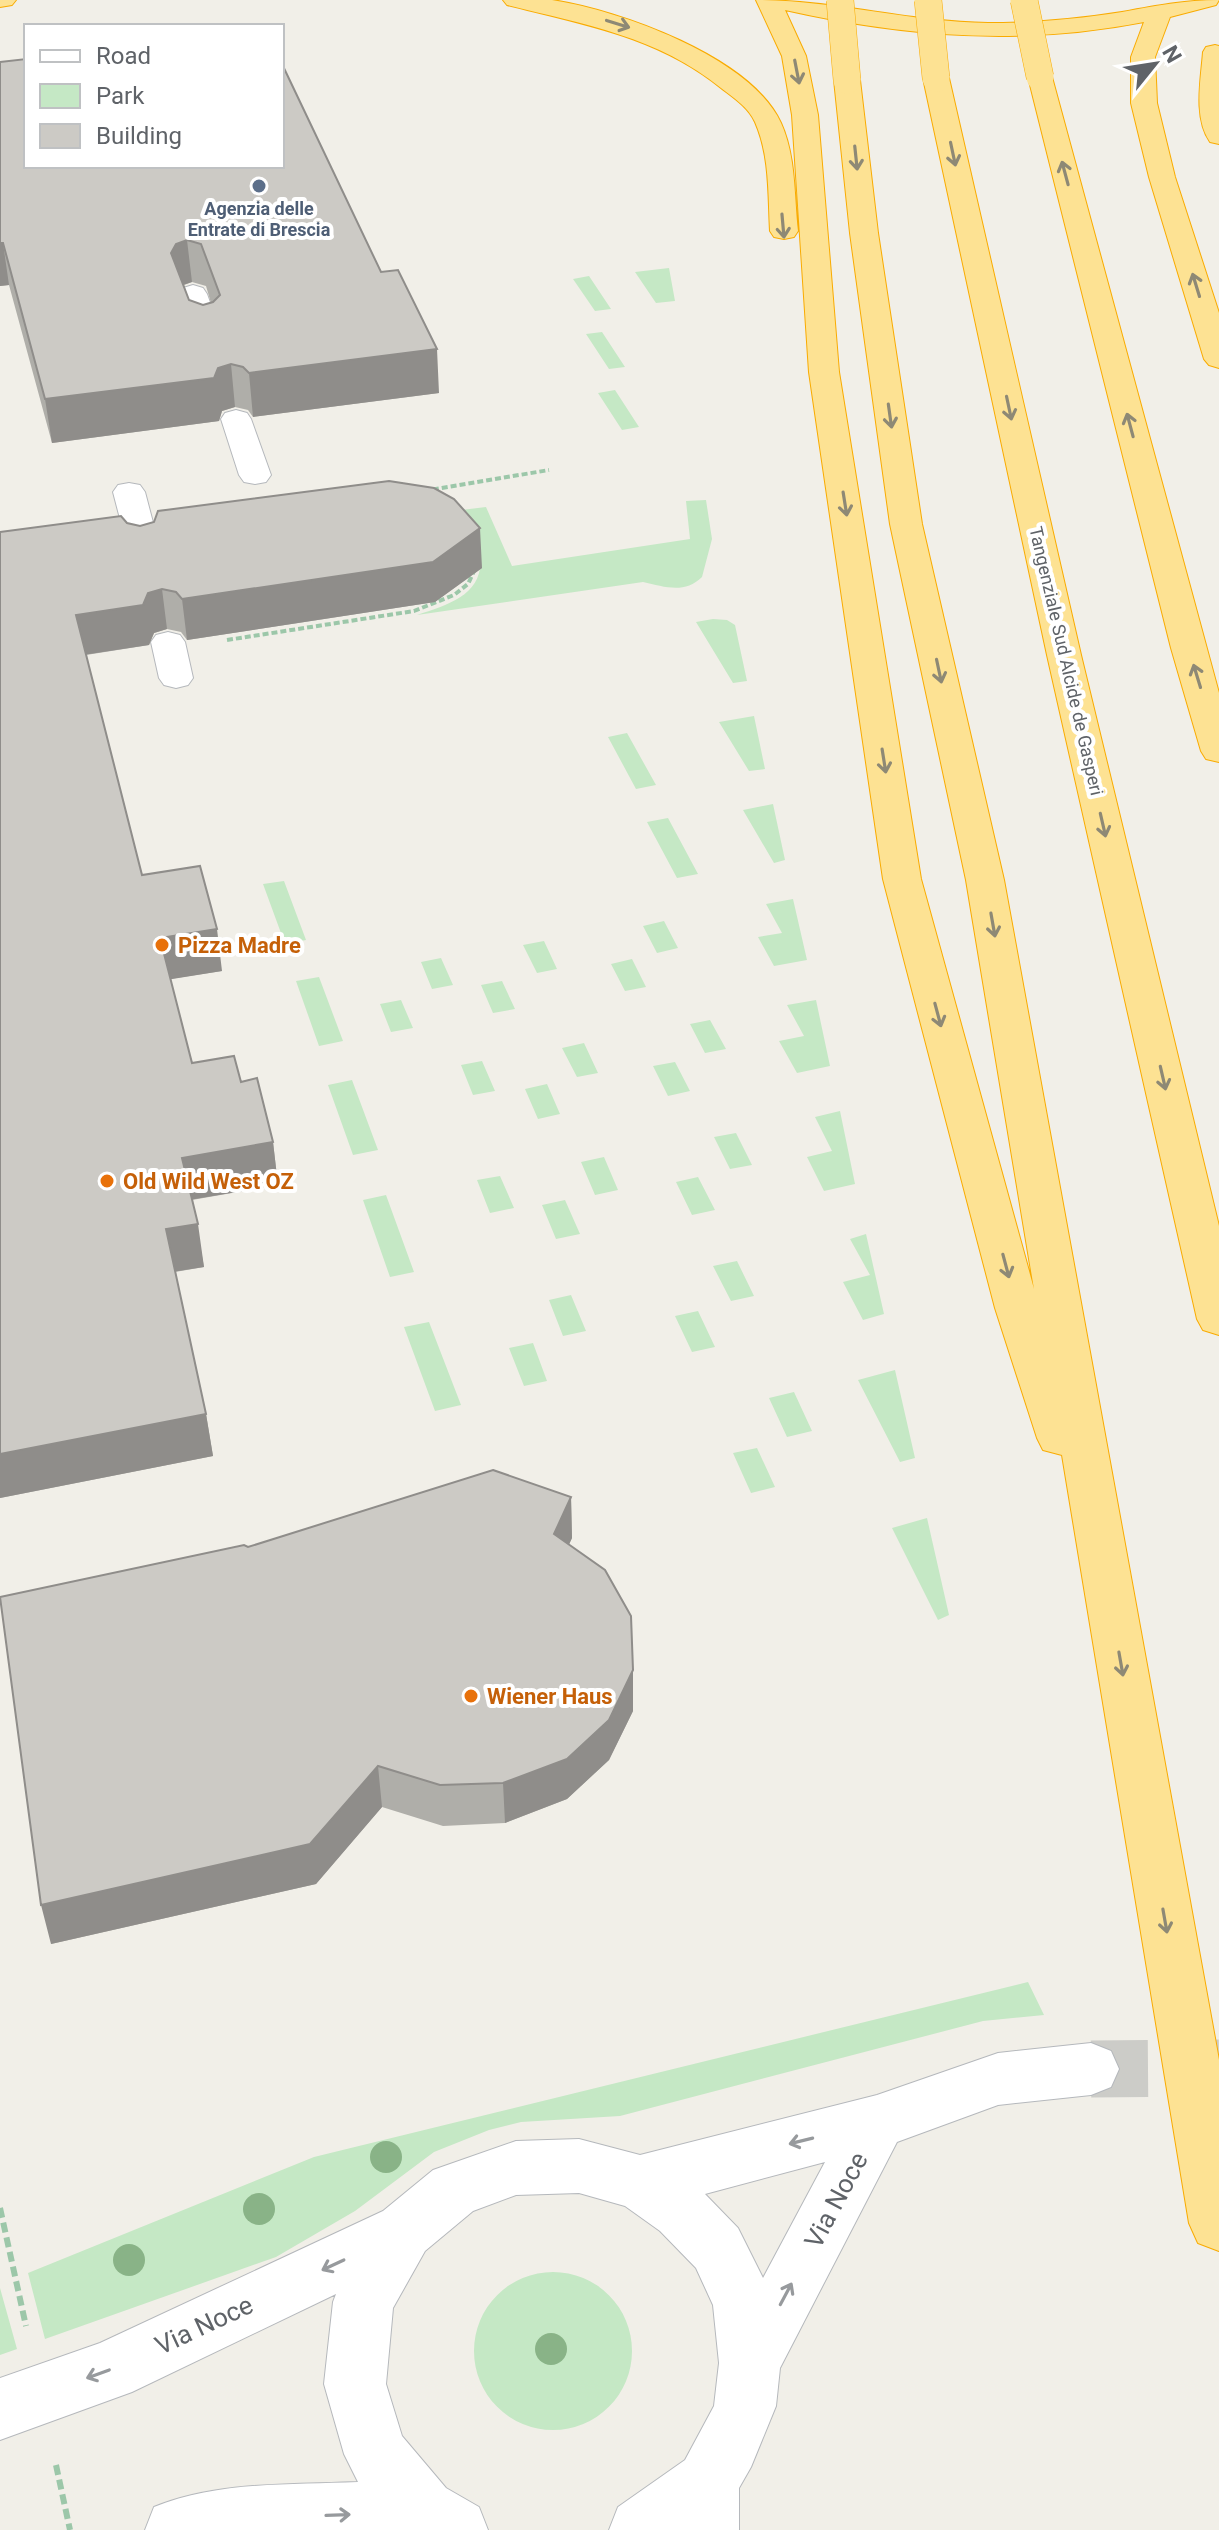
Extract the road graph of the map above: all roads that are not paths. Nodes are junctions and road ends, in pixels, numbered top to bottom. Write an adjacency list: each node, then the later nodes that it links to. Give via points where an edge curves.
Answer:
1 (515, 0): 10 (highway, one-way to 10, via 628,27 727,78 761,110 775,142)
2 (770, 0): 7 (highway, via 859,19 963,29 1066,27); 15 (highway, one-way to 15, via 794,56 805,115)
3 (840, 0): 22 (highway, one-way to 22, bridge, via 864,233 906,524 985,880)
4 (928, 0): 21 (highway, Tangenziale Sud Alcide de Gasperi, one-way to 21, bridge, via 936,78)
5 (1024, 0): 20 (highway, one-way to 5, bridge, via 1188,648)
6 (1208, 0): 7 (highway)
7 (1159, 13): 14 (highway, one-way to 7, via 1144,103 1143,57)
8 (1215, 52): 9 (highway, via 1212,101)
9 (1219, 136)
10 (786, 249)
11 (193, 294): 13 (street)
12 (793, 321): 15 (highway)
13 (207, 336)
14 (1219, 359)
15 (824, 372): 22 (highway, one-way to 22, via 902,879 1017,1308)
16 (236, 419): 17 (street)
17 (255, 475)
18 (129, 492): 19 (street)
19 (145, 553)
20 (1219, 751)
21 (1219, 1319)
22 (1108, 1587): 26 (highway, one-way to 26)
23 (1091, 2069): 24 (street, Via Noce, via 998,2079)
24 (877, 2122): 25 (street, Via Noce, one-way to 25); 28 (street, Via Noce, one-way to 24)
25 (640, 2183): 27 (street, via 579,2166 516,2168 454,2190); 28 (street, via 681,2211 717,2248 743,2302)
26 (1219, 2223)
27 (404, 2231): 29 (street, Via Noce, one-way to 29, via 110,2370); 31 (street, via 363,2302 355,2384 376,2454)
28 (750, 2363): 30 (street, via 745,2406)
29 (0, 2409)
30 (707, 2506): 33 (street)
31 (439, 2521): 32 (street, one-way to 31, via 257,2518)
32 (177, 2530)
33 (641, 2530)

